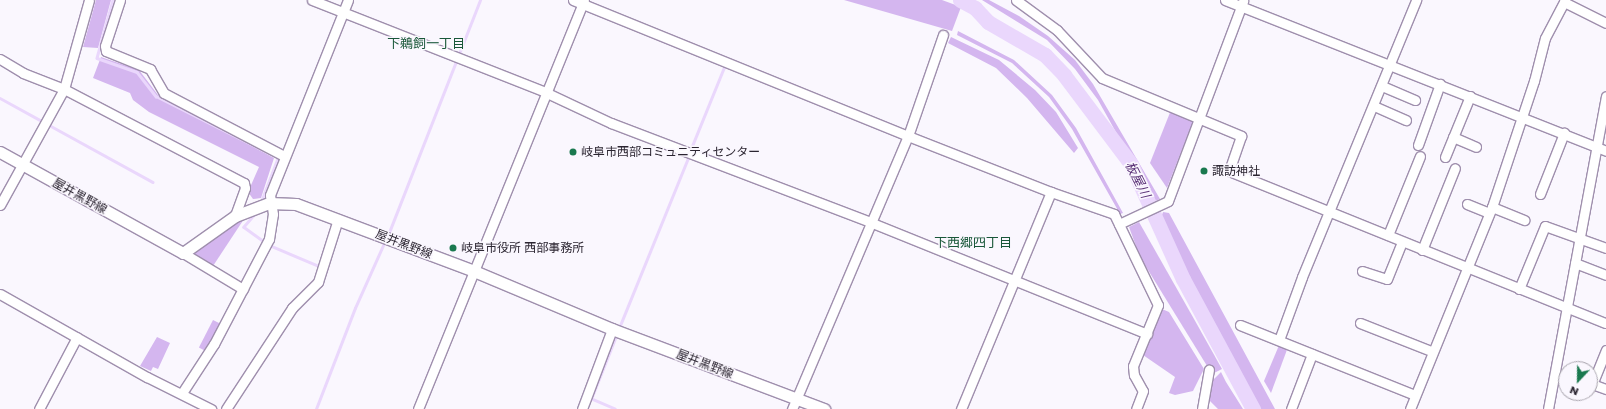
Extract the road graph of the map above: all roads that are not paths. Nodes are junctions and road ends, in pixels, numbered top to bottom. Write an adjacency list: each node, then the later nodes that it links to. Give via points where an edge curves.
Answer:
1 (89, 0): 19 (street)
2 (120, 0): 36 (street, via 105,46 106,51 150,69 164,93)
3 (312, 0): 12 (street)
4 (348, 0): 12 (street)
5 (573, 0): 10 (street)
6 (1016, 0): 25 (street, via 1057,30 1102,78)
7 (1225, 0): 11 (street)
8 (1416, 0): 16 (street)
9 (1565, 1): 13 (street); 26 (street, via 1545,38)
10 (583, 2): 20 (street); 29 (street)
11 (1242, 3): 16 (street); 25 (street)
12 (343, 12): 20 (street); 36 (street)
13 (1606, 24)
14 (943, 35): 29 (street)
15 (0, 59): 19 (street)
16 (1390, 64): 17 (street); 18 (street)
17 (1440, 84): 21 (street); 31 (street)
18 (1382, 86): 23 (street); 24 (street)
19 (64, 89): 39 (street); 48 (street, via 244,183 245,188)
20 (545, 92): 51 (street, via 611,123); 61 (street)
21 (1470, 96): 26 (street); 30 (street)
22 (1606, 96): 33 (street)
23 (1415, 100)
24 (1374, 106): 27 (street); 47 (street)
25 (1198, 117): 47 (street, via 1241,136 1229,171); 52 (street, via 1168,201)
26 (1521, 118): 28 (street); 46 (street)
27 (1406, 120)
28 (1564, 133): 33 (street); 42 (street)
29 (908, 136): 41 (street); 51 (street)
30 (1453, 137): 32 (street); 38 (street)
31 (1418, 145)
32 (1476, 146)
33 (1596, 147): 34 (street); 54 (street)
34 (1606, 151)
35 (0, 152): 39 (main road, 屋井黒野線)
36 (284, 156): 43 (street)
37 (1420, 156): 53 (street)
38 (1445, 157)
39 (23, 164): 45 (street); 58 (main road, 屋井黒野線)
40 (1455, 168): 57 (street)
41 (1051, 192): 52 (street, via 1114,214); 64 (street)
42 (1540, 194)
43 (269, 203): 48 (main road, 屋井黒野線); 49 (main road, 屋井黒野線, via 296,204); 65 (street, via 273,214 268,239)
44 (1467, 204): 46 (street)
45 (0, 205)
46 (1490, 210): 50 (street); 60 (street)
47 (1330, 213): 53 (street); 75 (street, via 1302,277)
48 (235, 216): 58 (main road, 屋井黒野線)
49 (338, 219): 61 (main road, 屋井黒野線); 87 (street, via 318,282 292,308)
50 (1525, 220)
51 (870, 222): 64 (street); 83 (street)
52 (1122, 222): 73 (street, via 1158,305)
53 (1388, 235): 55 (street)
54 (1580, 238): 56 (street); 59 (street); 66 (street, via 1545,226)
55 (1402, 242): 57 (street); 62 (street, via 1387,279)
56 (1606, 248)
57 (1422, 250): 60 (street)
58 (184, 253): 65 (street)
59 (1575, 263): 63 (street); 68 (street)
60 (1466, 268): 66 (street); 77 (street)
61 (474, 271): 72 (main road, 屋井黒野線); 88 (street)
62 (1362, 271)
63 (1606, 276)
64 (1014, 282): 73 (street); 91 (street)
65 (243, 289): 81 (street, via 214,344)
66 (1519, 289): 68 (street)
67 (0, 294): 74 (street)
68 (1567, 307): 69 (street); 95 (street)
69 (1606, 323)
70 (1360, 324): 77 (street)
71 (1240, 325): 75 (street)
72 (612, 329): 83 (main road, 屋井黒野線); 89 (street)
73 (1147, 334): 84 (street, via 1133,366 1134,375 1143,391)
74 (77, 337): 81 (street, via 147,377); 85 (street)
75 (1279, 340): 78 (street)
76 (1606, 350): 80 (street, via 1592,384)
77 (1432, 351): 82 (street)
78 (1312, 354): 82 (street); 93 (street)
79 (1209, 370): 92 (street)
80 (1606, 389)
81 (182, 393): 86 (street)
82 (1415, 395): 94 (street)
83 (794, 404): 90 (main road, 屋井黒野線)
84 (1138, 408)
85 (39, 409)
86 (211, 409)
87 (226, 409)
88 (418, 409)
89 (582, 409)
90 (824, 409)
91 (961, 409)
92 (1202, 409)
93 (1291, 409)
94 (1410, 409)
95 (1548, 409)

